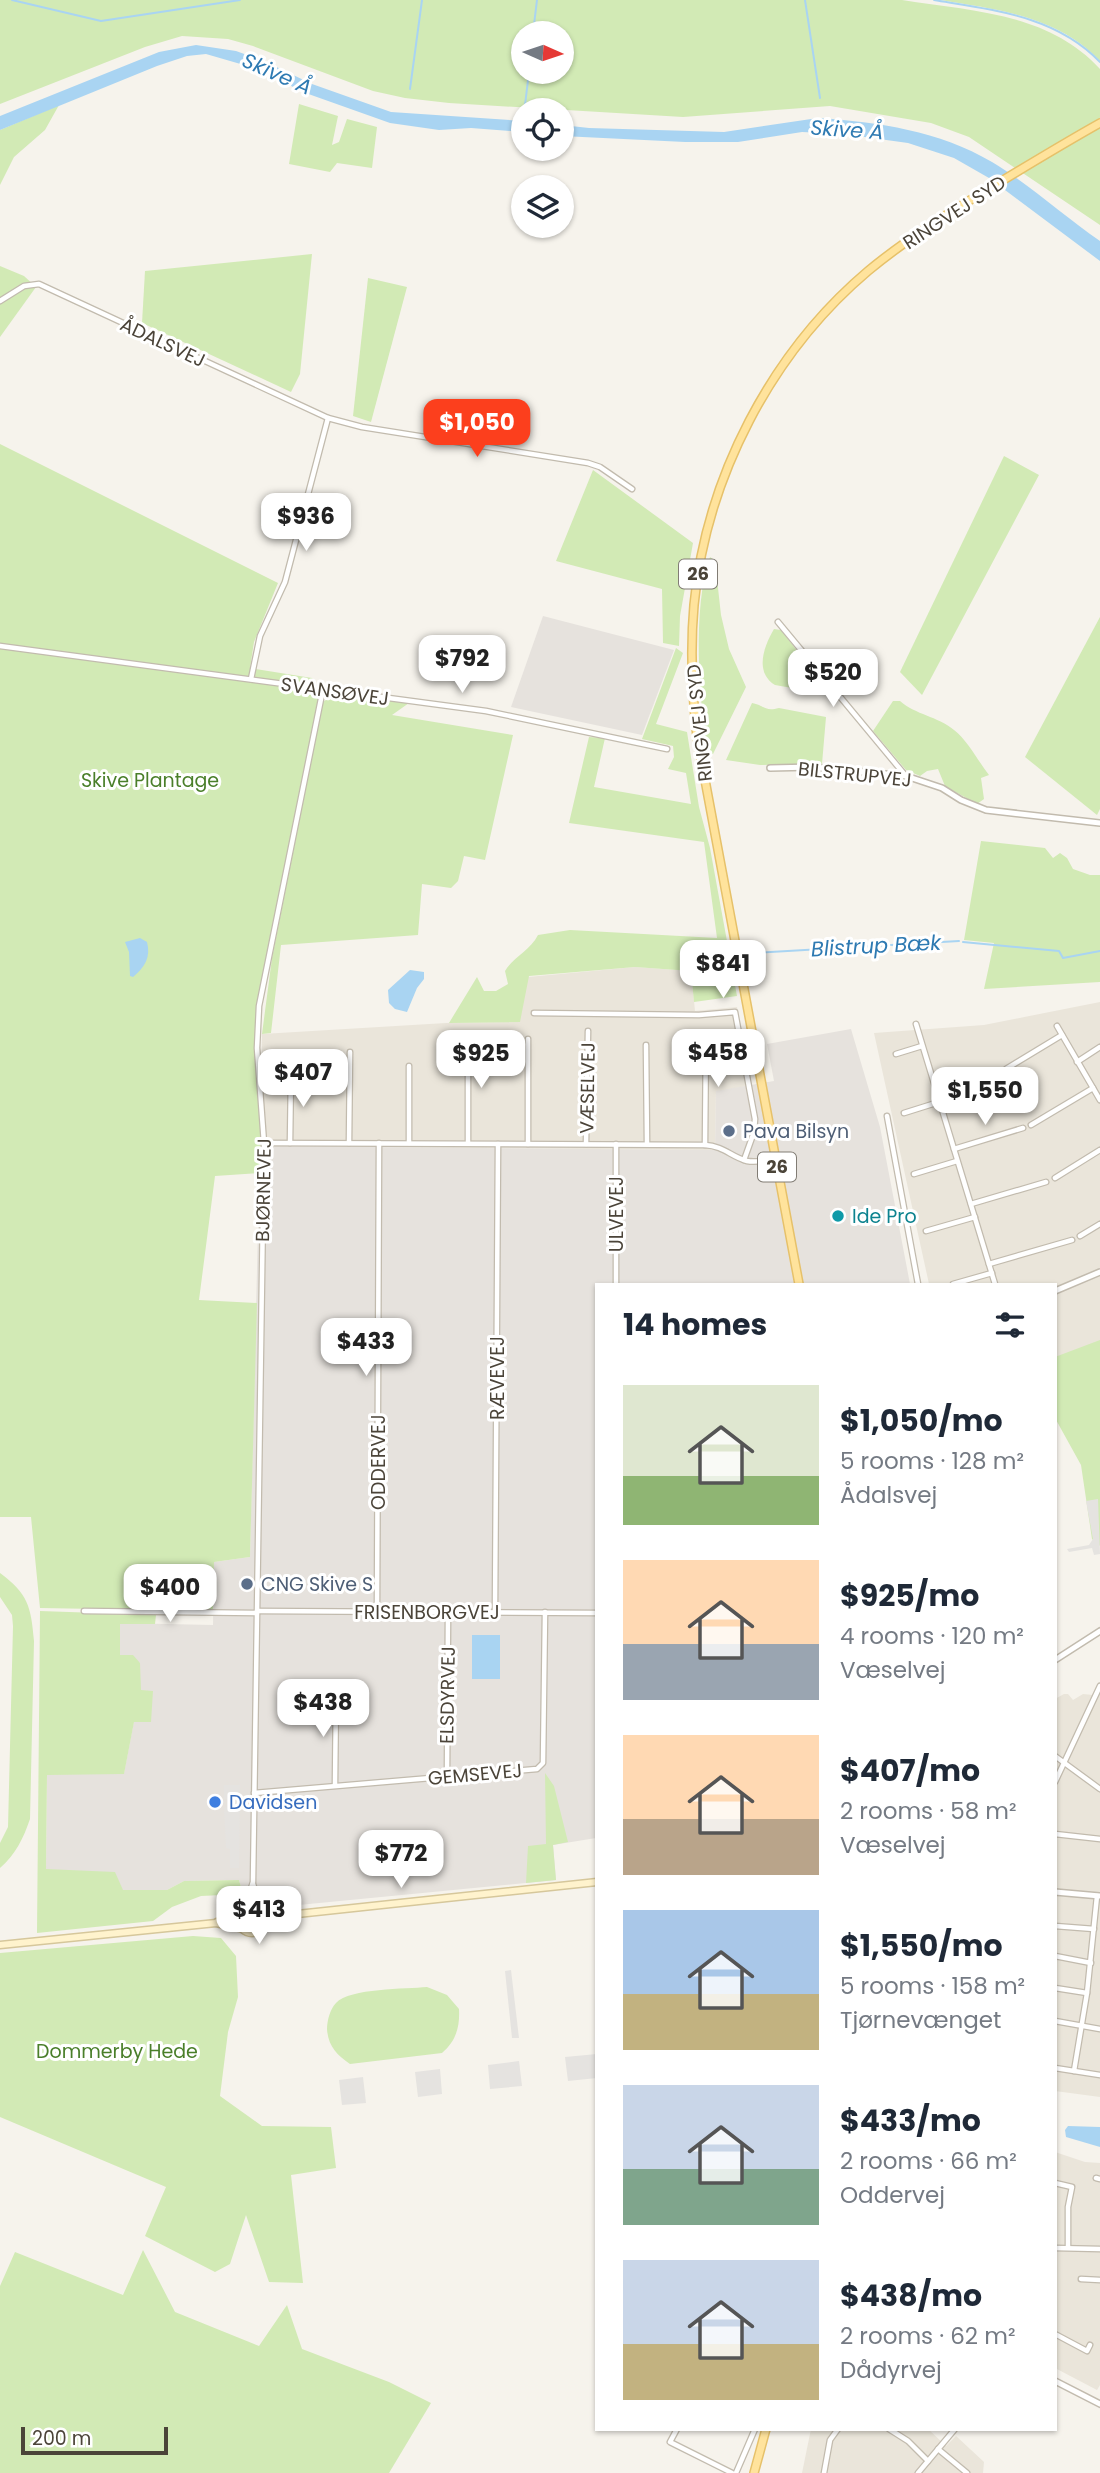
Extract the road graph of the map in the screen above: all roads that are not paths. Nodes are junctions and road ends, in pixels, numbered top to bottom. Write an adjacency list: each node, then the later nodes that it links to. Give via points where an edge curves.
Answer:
1 (1100, 123): 53 (main road, RINGVEJ SYD / 26, via 906,241 827,310 766,392 714,506 694,605 696,737)
2 (0, 302): 3 (street, ÅDALSVEJ, via 24,286 38,284)
3 (328, 418): 4 (street, ÅDALSVEJ, via 588,463); 7 (street, via 285,582 260,636)
4 (632, 489)
5 (778, 622): 11 (street)
6 (0, 646): 7 (street, SVANSØVEJ)
7 (251, 679): 8 (street, SVANSØVEJ)
8 (323, 689): 9 (street, SVANSØVEJ, via 486,711); 39 (street, BJØRNEVEJ, via 259,1006 257,1048)
9 (667, 749)
10 (770, 768): 11 (street, BILSTRUPVEJ, via 813,767)
11 (906, 776): 12 (street, BILSTRUPVEJ, via 986,810)
12 (1100, 824)
13 (534, 1013): 54 (street, via 735,1012 755,1119)
14 (916, 1024): 22 (street)
15 (1056, 1026): 18 (street)
16 (588, 1031): 47 (street, VÆSELVEJ)
17 (706, 1033): 50 (street)
18 (1062, 1035): 26 (street); 28 (street)
19 (468, 1037): 44 (street)
20 (528, 1039): 46 (street)
21 (646, 1045): 49 (street)
22 (922, 1046): 25 (street); 32 (street)
23 (1100, 1047): 26 (street)
24 (349, 1052): 41 (street)
25 (896, 1054)
26 (1077, 1062): 31 (street)
27 (409, 1066): 43 (street)
28 (1006, 1069)
29 (999, 1073): 32 (street)
30 (291, 1074): 40 (street)
31 (1093, 1088): 33 (street); 37 (street)
32 (936, 1091): 34 (street)
33 (1100, 1100)
34 (939, 1102): 35 (street); 51 (street)
35 (904, 1113)
36 (887, 1116): 70 (street)
37 (1031, 1125)
38 (1023, 1128): 51 (street)
39 (264, 1143): 40 (street, VÆSELVEJ); 75 (street, BJØRNEVEJ)
40 (290, 1143): 41 (street, VÆSELVEJ)
41 (349, 1143): 42 (street, VÆSELVEJ)
42 (379, 1143): 43 (street, VÆSELVEJ); 76 (street, ODDERVEJ)
43 (409, 1143): 44 (street, VÆSELVEJ)
44 (468, 1143): 45 (street, VÆSELVEJ)
45 (498, 1144): 46 (street, VÆSELVEJ); 77 (street, RÆVEVEJ)
46 (528, 1144): 47 (street, VÆSELVEJ)
47 (586, 1144): 48 (street, VÆSELVEJ)
48 (617, 1144): 49 (street, VÆSELVEJ); 68 (street, ULVEVEJ)
49 (646, 1144): 50 (street, VÆSELVEJ)
50 (705, 1145): 54 (street, VÆSELVEJ, via 725,1148)
51 (954, 1149): 55 (street)
52 (1100, 1150): 57 (street)
53 (776, 1159): 54 (street, VÆSELVEJ); 69 (main road, RINGVEJ SYD / 26)
54 (744, 1160)
55 (957, 1161): 56 (street); 59 (street)
56 (914, 1174)
57 (1055, 1178)
58 (1046, 1182): 59 (street)
59 (971, 1205): 60 (street)
60 (975, 1217): 62 (street); 65 (street)
61 (1100, 1224): 63 (street)
62 (926, 1231)
63 (1080, 1236)
64 (1072, 1240): 65 (street)
65 (989, 1265): 67 (street)
66 (1100, 1272): 73 (street)
67 (992, 1273): 71 (street); 72 (street)
68 (616, 1283)
69 (799, 1283)
70 (918, 1283)
71 (957, 1283)
72 (995, 1283)
73 (1057, 1290)
74 (85, 1611): 75 (street)
75 (257, 1612): 76 (street, FRISENBORGVEJ); 91 (street, BJØRNEVEJ)
76 (377, 1612): 79 (street, FRISENBORGVEJ)
77 (495, 1612): 78 (street, FRISENBORGVEJ); 79 (street, FRISENBORGVEJ)
78 (545, 1612): 80 (street, FRISENBORGVEJ); 87 (street, GEMSEVEJ, via 541,1767)
79 (448, 1613): 87 (street, ELSDYRVEJ)
80 (595, 1613)
81 (1100, 1631): 82 (street)
82 (1057, 1659)
83 (1100, 1686): 86 (street)
84 (335, 1692): 89 (street)
85 (1057, 1758): 86 (street)
86 (1064, 1763): 88 (street); 90 (street)
87 (447, 1777): 89 (street, GEMSEVEJ)
88 (1057, 1778)
89 (335, 1786): 91 (street, GEMSEVEJ)
90 (1100, 1789)
91 (254, 1793): 94 (street, BJØRNEVEJ)
92 (1057, 1834): 93 (street)
93 (1100, 1839)
94 (253, 1882): 98 (street, BJØRNEVEJ); 99 (street, BJØRNEVEJ)
95 (595, 1882): 102 (main road)
96 (1057, 1892): 97 (street)
97 (1099, 1896): 107 (street)
98 (245, 1907): 99 (main road); 100 (main road)
99 (260, 1907): 101 (main road)
100 (239, 1913): 103 (main road); 106 (main road)
101 (265, 1914): 102 (main road); 104 (main road)
102 (288, 1915): 104 (main road)
103 (216, 1923): 106 (main road); 108 (main road)
104 (266, 1923): 106 (main road, via 255,1933)
105 (1057, 1926): 107 (street)
106 (240, 1928)
107 (1094, 1929): 110 (street)
108 (0, 1945)
109 (1057, 1956): 110 (street)
110 (1091, 1963): 112 (street)
111 (1057, 1988): 112 (street)
112 (1087, 1993): 114 (street)
113 (1057, 2021): 114 (street)
114 (1082, 2027): 115 (street); 117 (street)
115 (1100, 2029)
116 (1057, 2068): 117 (street)
117 (1074, 2071): 118 (street)
118 (1100, 2075)
119 (1057, 2183): 120 (street, via 1072,2187)
120 (1068, 2247): 121 (street); 122 (street)
121 (1057, 2248)
122 (1100, 2249)
123 (1100, 2275): 125 (street)
124 (1081, 2278): 125 (street)
125 (1100, 2282)
126 (1057, 2335): 127 (street, via 1087,2351)
127 (1090, 2345)
128 (1057, 2382): 129 (street)
129 (1100, 2404)
130 (676, 2431): 138 (street, via 670,2442)
131 (754, 2431): 138 (street)
132 (765, 2431): 139 (main road)
133 (837, 2431): 140 (street)
134 (892, 2431): 137 (street)
135 (953, 2431): 136 (street)
136 (939, 2449): 137 (street); 142 (street)
137 (928, 2461): 141 (street)
138 (734, 2473)
139 (754, 2473)
140 (824, 2473)
141 (918, 2473)
142 (967, 2473)

